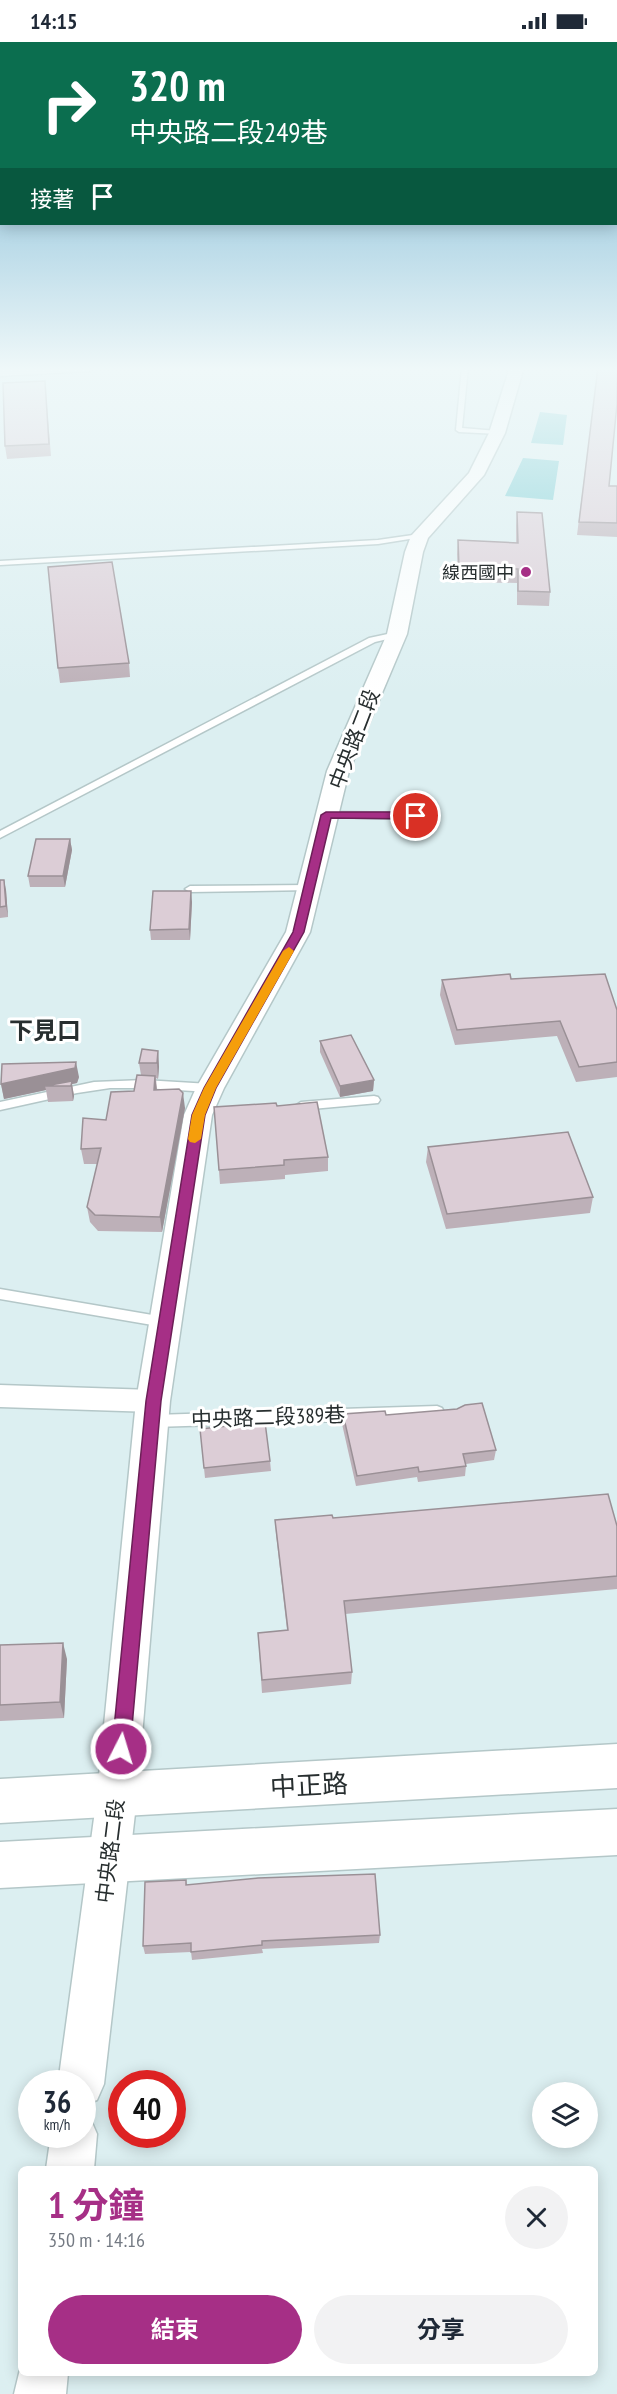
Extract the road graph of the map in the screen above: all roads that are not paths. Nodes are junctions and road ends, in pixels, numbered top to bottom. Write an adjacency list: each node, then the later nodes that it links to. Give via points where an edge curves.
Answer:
1 (474, 477): 2 (street, 中央路二段)
2 (420, 536): 3 (lane, via 378,542); 4 (street, 中央路二段)
3 (0, 563)
4 (397, 634): 5 (street, 中央路二段, via 338,771); 7 (lane, via 372,640)
5 (326, 815): 6 (lane); 8 (street, 中央路二段)
6 (416, 816)
7 (0, 835)
8 (308, 888): 9 (lane); 12 (street, 中央路二段, via 298,932)
9 (190, 889)
10 (374, 1100): 13 (lane)
11 (0, 1106): 12 (lane, via 28,1103 78,1089 144,1083)
12 (206, 1106): 15 (street, 中央路二段)
13 (292, 1107)
14 (0, 1294): 15 (lane)
15 (167, 1322): 17 (street, 中央路二段)
16 (0, 1396): 17 (street)
17 (153, 1411): 18 (lane, 中央路二段389巷); 20 (street, 中央路二段)
18 (456, 1411)
19 (617, 1766): 20 (main road, 中正路)
20 (117, 1796): 21 (main road, 中正路); 23 (street, 中央路二段)
21 (0, 1801)
22 (617, 1833): 23 (main road)
23 (110, 1858): 24 (main road); 25 (street, 中央路二段)
24 (0, 1865)
25 (83, 2070)
26 (72, 2148): 27 (street)
27 (70, 2166)
28 (43, 2376): 29 (street)
29 (40, 2394)

